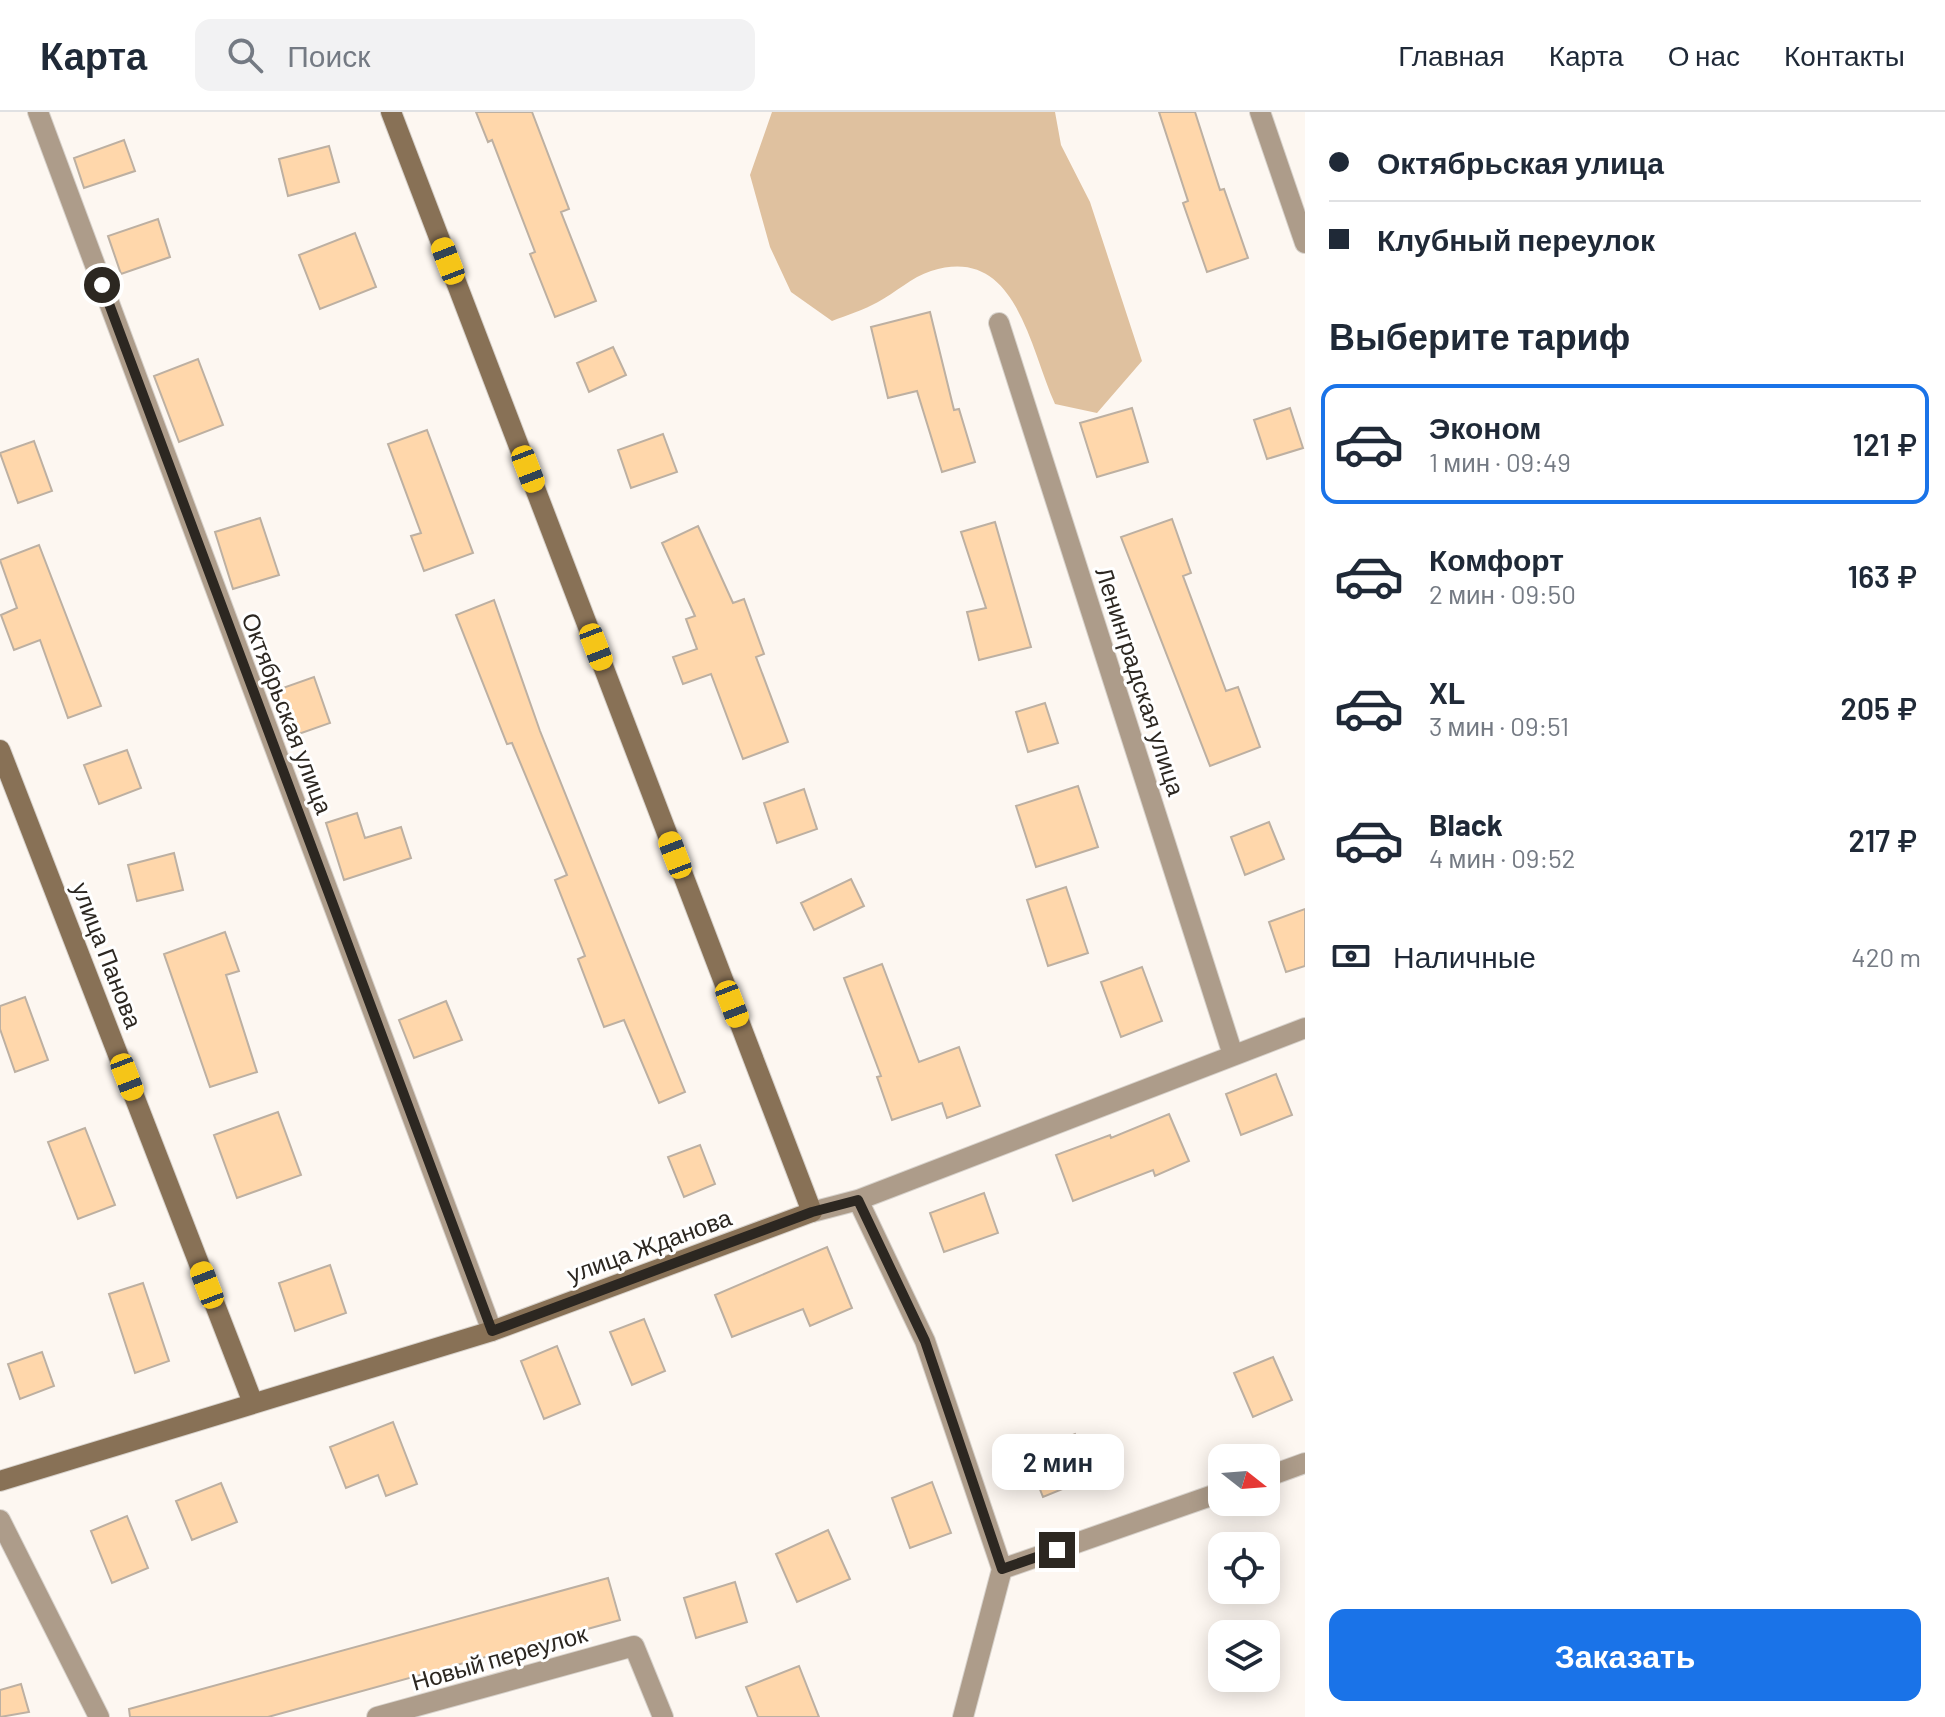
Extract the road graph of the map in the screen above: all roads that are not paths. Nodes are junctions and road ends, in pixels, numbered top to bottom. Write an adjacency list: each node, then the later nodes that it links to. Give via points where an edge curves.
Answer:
1 (38, 112): 11 (street, Октябрьская улица)
2 (391, 112): 10 (street)
3 (1260, 112): 4 (street)
4 (1305, 243)
5 (999, 323): 8 (street, Ленинградская улица)
6 (0, 750): 12 (street, улица Панова)
7 (1305, 1028): 8 (street, улица Жданова)
8 (1233, 1055): 9 (street, улица Жданова)
9 (858, 1200): 10 (street, улица Жданова); 18 (street, via 925,1341)
10 (812, 1212): 11 (street, улица Жданова)
11 (492, 1331): 12 (street, улица Жданова)
12 (253, 1403): 15 (street, улица Жданова)
13 (1305, 1463): 14 (street)
14 (1280, 1472)
15 (0, 1481)
16 (1208, 1497): 18 (street)
17 (0, 1520): 19 (street)
18 (1002, 1569): 22 (street)
19 (99, 1717)
20 (377, 1717): 21 (street, Новый переулок, via 634,1646)
21 (663, 1717)
22 (963, 1717)

